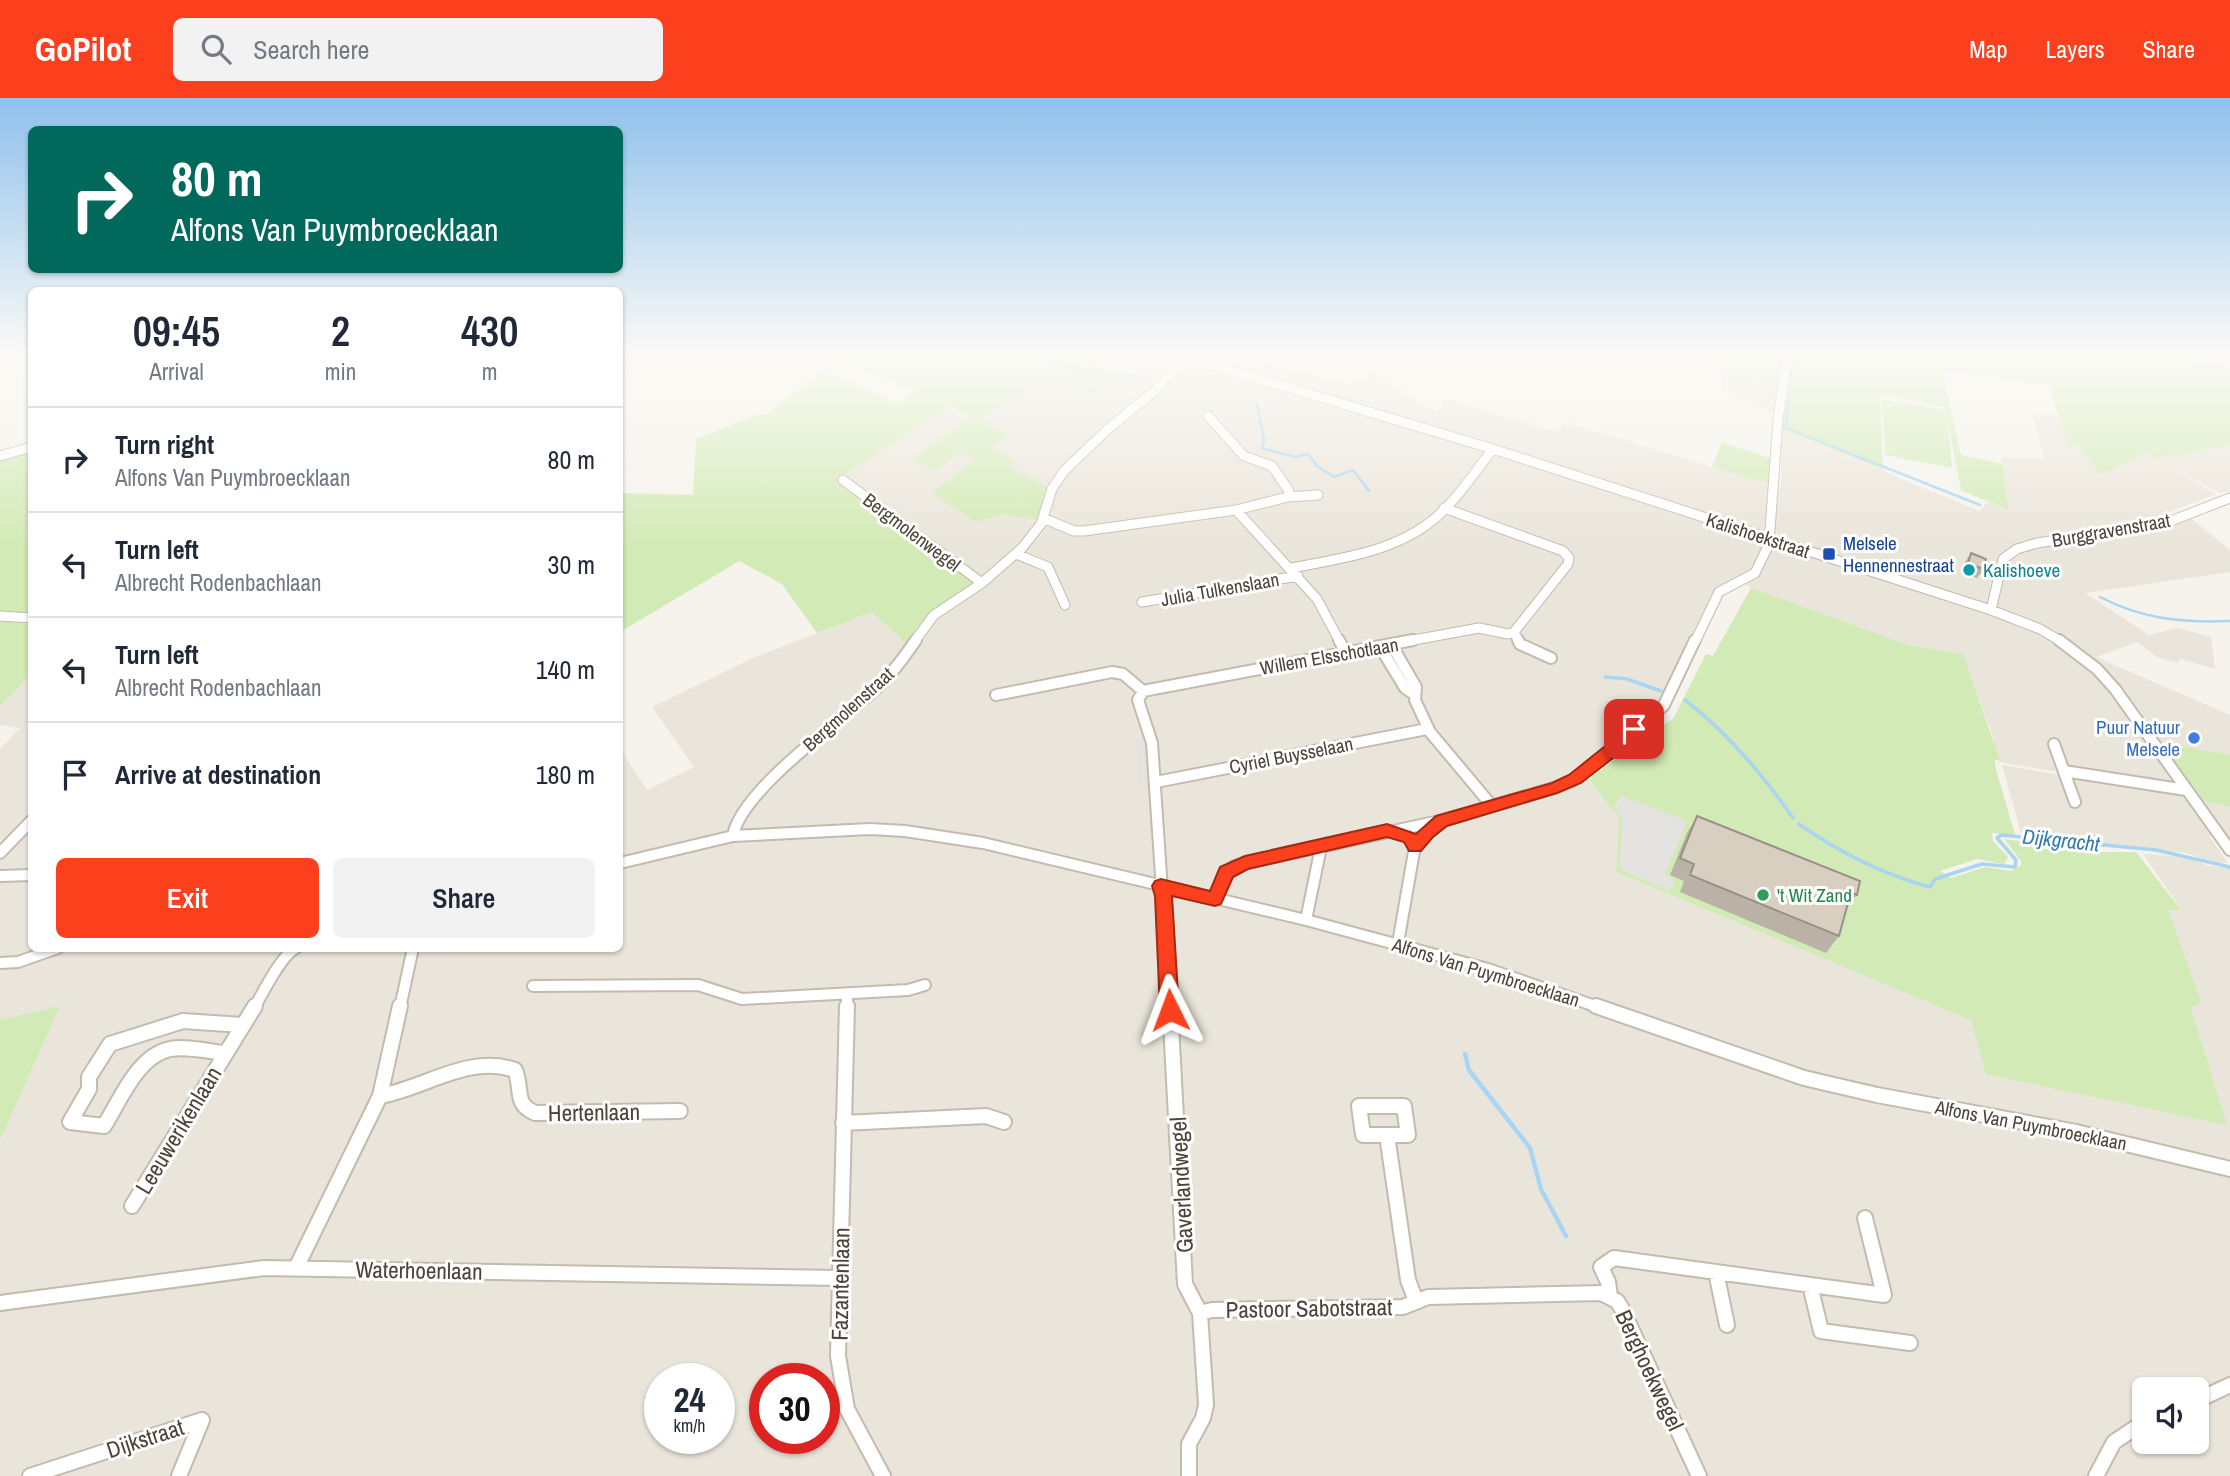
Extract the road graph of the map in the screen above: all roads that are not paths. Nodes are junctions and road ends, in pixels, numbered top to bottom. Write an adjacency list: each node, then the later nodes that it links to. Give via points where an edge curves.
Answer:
1 (1119, 420): 14 (street, Bergmolenstraat, via 1064,471)
2 (1212, 420): 10 (street, via 1241,453 1272,466 1289,491)
3 (1399, 420): 6 (street, Kalishoekstraat)
4 (1777, 420): 15 (street)
5 (28, 448): 7 (street)
6 (1493, 449): 12 (street, Julia Tulkenslaan); 15 (street, Kalishoekstraat)
7 (0, 456)
8 (843, 480): 18 (street, Bergmolenwegel)
9 (1318, 495): 10 (street)
10 (1288, 498): 13 (street)
11 (2230, 498): 21 (street, Burggravenstraat, via 2162,524 2017,549 2003,559)
12 (1444, 508): 17 (street, Julia Tulkenslaan, via 1435,519 1387,546); 24 (street, via 1563,551 1569,558)
13 (1236, 510): 14 (street, via 1084,531); 17 (street)
14 (1043, 517): 16 (street, Bergmolenstraat)
15 (1770, 539): 21 (street, Kalishoekstraat); 38 (street, via 1755,573 1719,592 1659,710 1575,779)
16 (1016, 554): 18 (street, Bergmolenstraat); 20 (street, via 1048,566)
17 (1294, 572): 19 (street, Julia Tulkenslaan); 27 (street, via 1317,599)
18 (982, 583): 42 (street, Bergmolenstraat, via 934,615 880,685 782,769 739,817)
19 (1142, 602)
20 (1065, 606)
21 (1991, 610): 36 (street, Kalishoekstraat, via 2040,629 2097,669)
22 (0, 616): 23 (street)
23 (28, 618)
24 (1514, 632): 25 (street, Willem Elsschotlaan, via 1479,628); 28 (street, via 1520,644)
25 (1391, 644): 26 (street, Willem Elsschotlaan); 30 (street, via 1416,687)
26 (1380, 647): 27 (street, Willem Elsschotlaan); 30 (street, via 1405,688)
27 (1346, 653): 29 (street, Willem Elsschotlaan)
28 (1551, 658)
29 (1143, 691): 31 (street, via 1123,674 1112,672); 35 (street, Gaverlandwegel, via 1138,700 1152,743)
30 (1414, 694): 32 (street)
31 (996, 695)
32 (1427, 729): 35 (street, Cyriel Buysselaan); 38 (street)
33 (2054, 744): 34 (street)
34 (2064, 771): 36 (street); 37 (street)
35 (1156, 782): 50 (street, Gaverlandwegel)
36 (2186, 790): 45 (street, Kalishoekstraat)
37 (2075, 802)
38 (1492, 806): 39 (street)
39 (1441, 821): 41 (street); 43 (street)
40 (28, 824): 46 (street)
41 (1387, 831): 43 (street, via 1409,837); 44 (street)
42 (733, 836): 47 (street); 50 (street, Alfons Van Puymbroecklaan, via 905,831 983,843)
43 (1415, 846): 53 (street)
44 (1321, 847): 51 (street, via 1234,866 1222,879); 52 (street)
45 (2230, 850)
46 (0, 853)
47 (623, 862)
48 (28, 875): 49 (street)
49 (0, 876)
50 (1161, 886): 51 (street, Alfons Van Puymbroecklaan); 78 (street, Gaverlandwegel, via 1185,1284)
51 (1215, 899): 52 (street, Alfons Van Puymbroecklaan)
52 (1306, 920): 53 (street, Alfons Van Puymbroecklaan)
53 (1398, 943): 68 (street, Alfons Van Puymbroecklaan, via 1488,969 1804,1078 2076,1132)
54 (47, 952): 57 (street)
55 (291, 952): 61 (street, Leeuwerikenlaan)
56 (412, 952): 63 (street)
57 (0, 963)
58 (925, 985): 60 (street)
59 (533, 986): 60 (street, via 698,985 741,999)
60 (847, 994): 66 (street, Fazantenlaan)
61 (242, 1026): 62 (street, Leeuwerikenlaan); 62 (street, Leeuwerikenlaan, via 183,1021 110,1044 89,1077 89,1089 70,1122 104,1126 144,1065 159,1051)
62 (224, 1053): 69 (street, Leeuwerikenlaan)
63 (380, 1096): 64 (street, Hertenlaan, via 411,1090 463,1069 501,1065 515,1070 521,1084 520,1104 536,1114); 71 (street)
64 (680, 1111)
65 (1004, 1122): 66 (street, via 986,1116)
66 (843, 1123): 73 (street, Fazantenlaan)
67 (1387, 1135): 76 (street, Pastoor Sabotstraat, via 1408,1280)
68 (2230, 1169)
69 (132, 1206)
70 (1865, 1218): 74 (street, via 1884,1295)
71 (296, 1268): 73 (street, Waterhoenlaan); 77 (street, Waterhoenlaan, via 195,1276)
72 (1716, 1272): 74 (street); 75 (street, Berghoekwegel, via 1614,1258 1601,1267); 79 (street)
73 (839, 1278): 86 (street, Fazantenlaan, via 838,1356 848,1409)
74 (1810, 1285): 80 (street, via 1821,1331)
75 (1610, 1296): 76 (street, Pastoor Sabotstraat, via 1428,1297); 88 (street, Berghoekwegel, via 1622,1308)
76 (1416, 1301): 78 (street, Pastoor Sabotstraat, via 1404,1307)
77 (0, 1303)
78 (1200, 1313): 87 (street, Gaverlandwegel, via 1206,1405 1189,1444)
79 (1727, 1325)
80 (1910, 1343)
81 (2230, 1385): 82 (street)
82 (2209, 1395)
83 (2132, 1430): 89 (street, via 2114,1442)
84 (30, 1476): 85 (street, Dijkstraat, via 202,1420)
85 (179, 1476)
86 (883, 1476)
87 (1189, 1476)
88 (1699, 1476)
89 (2096, 1476)

